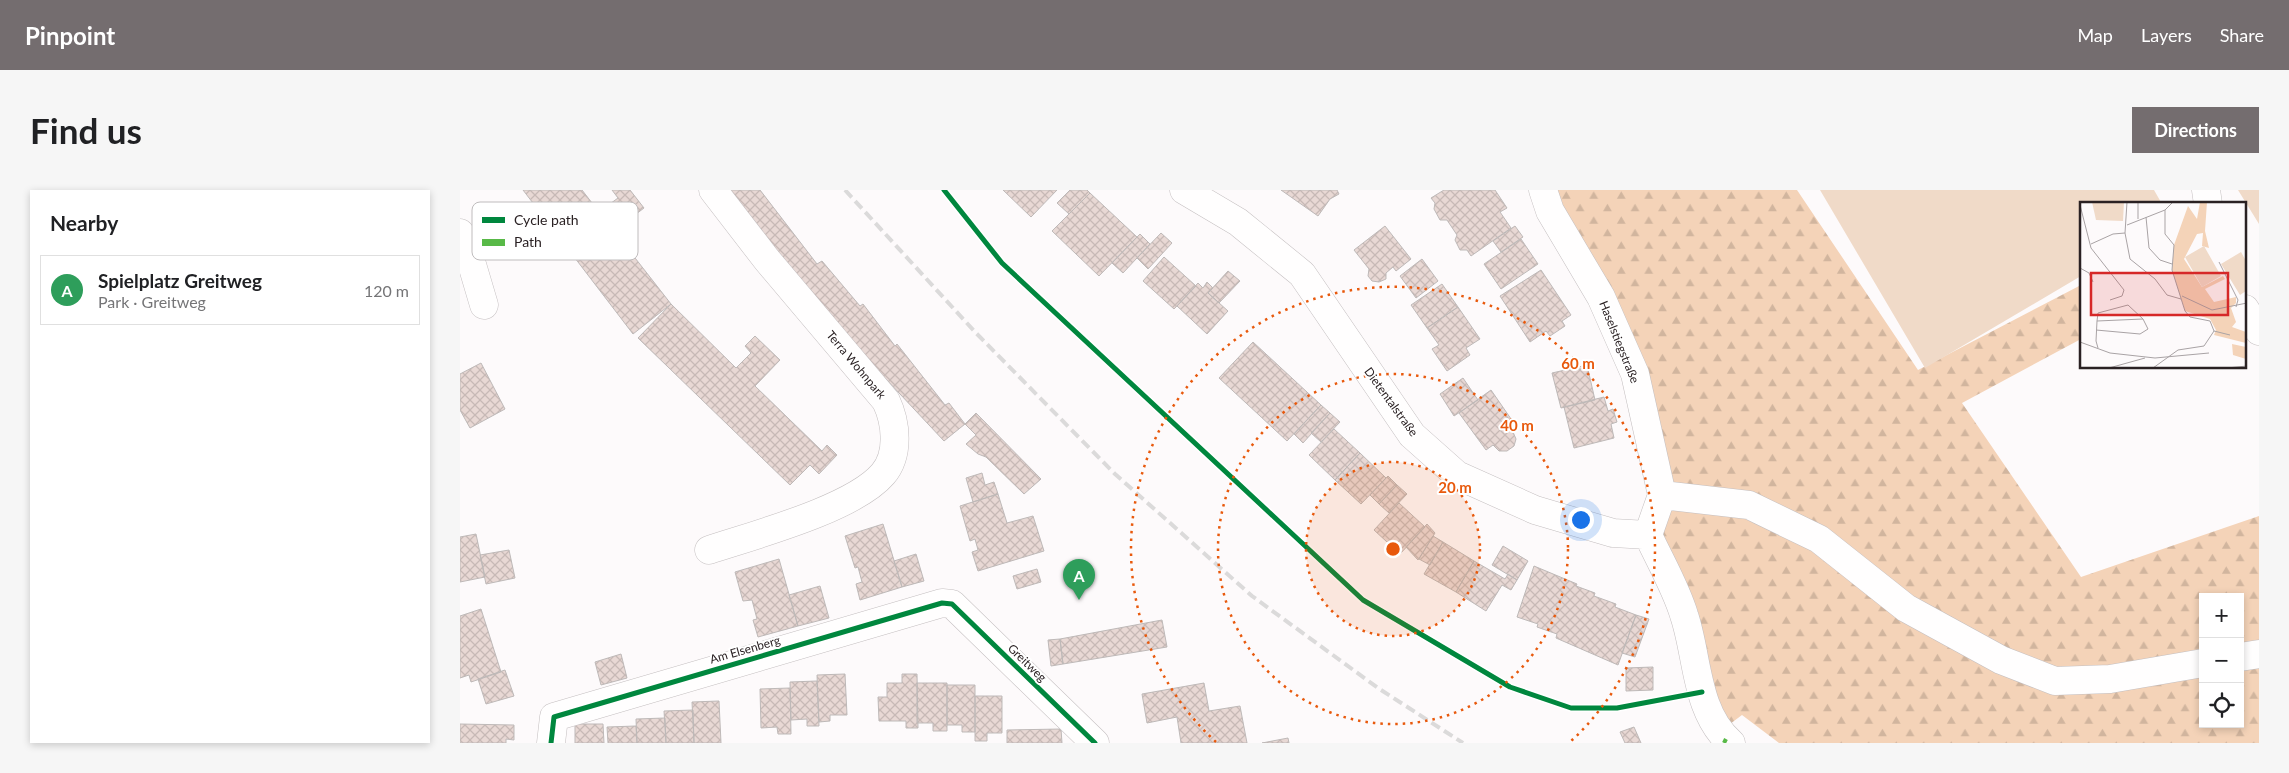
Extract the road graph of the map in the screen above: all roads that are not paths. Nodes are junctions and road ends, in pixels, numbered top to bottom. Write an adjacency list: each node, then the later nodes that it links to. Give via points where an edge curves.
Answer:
1 (713, 190): 10 (street, Terra Wohnpark, via 767,260 886,401 894,417 895,438 884,472 864,491 788,524)
2 (1184, 190): 9 (street, Dietentalstraße, via 1238,222 1302,274 1412,435 1456,475 1535,510 1613,533)
3 (1543, 190): 8 (street, Haselstiegstraße, via 1550,211 1601,297 1634,374)
4 (460, 233): 5 (street)
5 (484, 305)
6 (2246, 310): 7 (street)
7 (2259, 330)
8 (1662, 495): 9 (street); 14 (street, via 1749,505 1819,539 1906,608 2001,660 2055,681 2110,679)
9 (1648, 534): 17 (street, via 1684,615 1702,692 1713,719)
10 (709, 550)
11 (942, 603): 15 (street, Am Elsenberg); 16 (street, Greitweg, via 952,604)
12 (2259, 654): 13 (street)
13 (2244, 656)
14 (2199, 664)
15 (553, 730)
16 (1094, 743)
17 (1731, 743)

